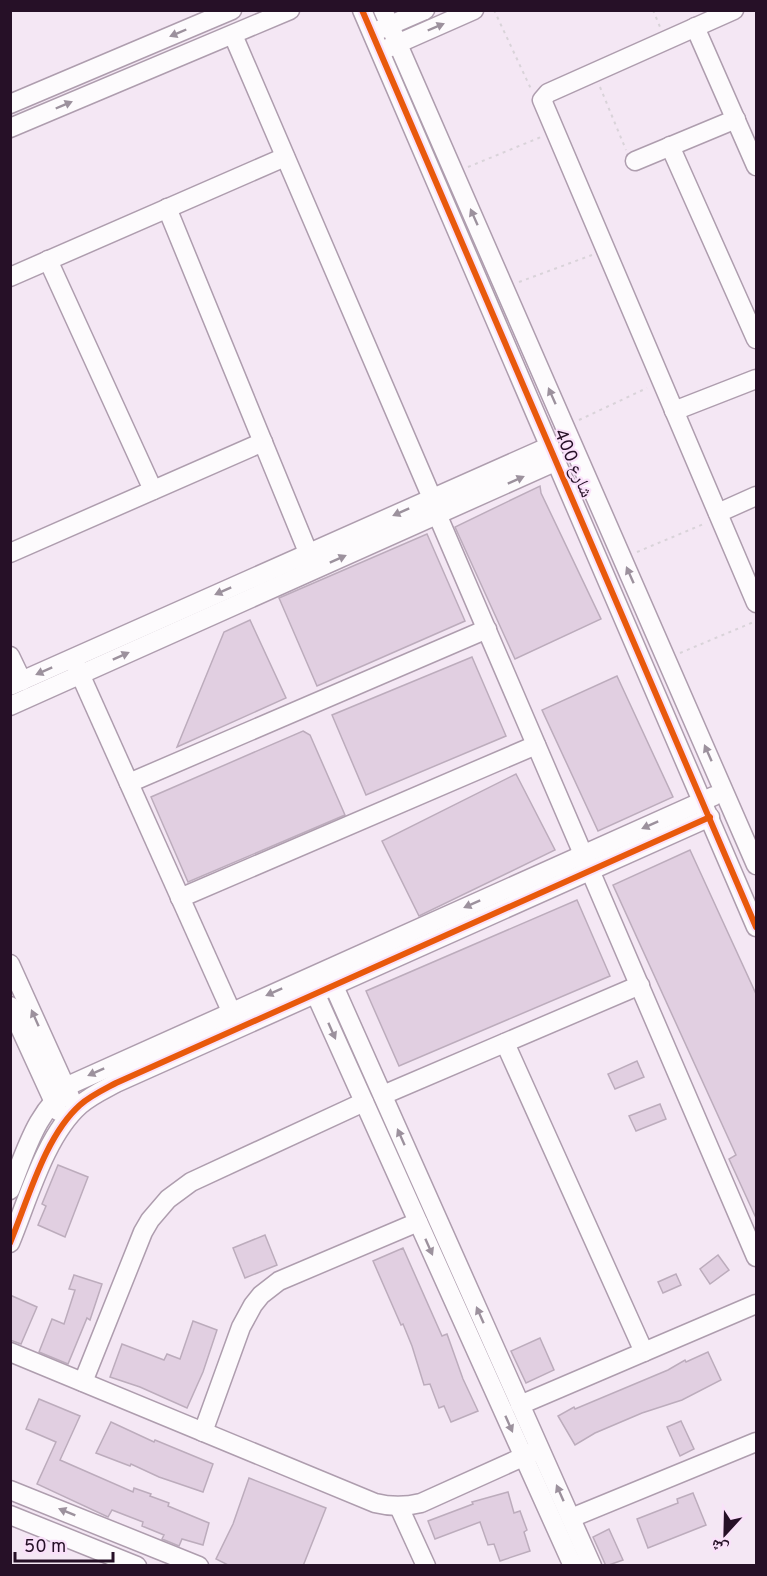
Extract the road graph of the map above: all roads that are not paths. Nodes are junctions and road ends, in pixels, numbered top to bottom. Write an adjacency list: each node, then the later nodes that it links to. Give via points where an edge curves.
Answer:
1 (232, 10): 13 (street, one-way to 13)
2 (290, 10): 10 (street)
3 (362, 10): 9 (street, شارع 400)
4 (425, 10): 7 (street)
5 (474, 10): 11 (street, one-way to 5)
6 (734, 10): 8 (street)
7 (386, 18): 9 (street); 11 (street, شارع 400)
8 (695, 27): 14 (street); 27 (street, via 548,93 542,103)
9 (371, 34): 12 (street, شارع 400)
10 (233, 35): 15 (street, one-way to 10); 18 (street)
11 (397, 44): 12 (street); 17 (street, شارع 400)
12 (379, 51): 19 (street, شارع 400)
13 (10, 104)
14 (736, 119): 16 (street); 21 (street)
15 (10, 128)
16 (670, 146): 20 (street); 25 (street)
17 (444, 149): 19 (street); 45 (street, شارع 400, one-way to 17)
18 (285, 157): 22 (street); 32 (street)
19 (425, 157): 29 (street, شارع 400)
20 (635, 161)
21 (756, 166)
22 (167, 208): 23 (street); 28 (street)
23 (48, 260): 24 (street); 30 (street)
24 (10, 277)
25 (756, 339)
26 (756, 379): 27 (street)
27 (674, 411): 33 (street)
28 (263, 442): 30 (street); 35 (street)
29 (553, 453): 32 (street); 46 (street, شارع 400)
30 (153, 490): 34 (street)
31 (756, 496): 33 (street)
32 (435, 506): 35 (street); 37 (street)
33 (719, 515): 36 (street)
34 (10, 553)
35 (312, 561): 39 (street, one-way to 39); 40 (street, one-way to 35)
36 (756, 603)
37 (487, 629): 43 (street); 44 (street)
38 (10, 656): 41 (street)
39 (73, 658): 40 (street); 41 (street, one-way to 41)
40 (81, 675): 42 (street); 44 (street)
41 (16, 683)
42 (10, 706)
43 (536, 745): 47 (street); 49 (street)
44 (129, 783): 49 (street)
45 (725, 791): 46 (street); 48 (street, شارع 400)
46 (707, 809): 47 (street); 50 (street, شارع 400)
47 (587, 863): 52 (street, one-way to 52); 53 (street); 55 (street)
48 (756, 865)
49 (180, 898): 57 (street)
50 (756, 927)
51 (10, 964): 59 (street, one-way to 51)
52 (327, 969): 54 (street); 55 (street)
53 (640, 985): 58 (street); 66 (street)
54 (311, 986): 55 (street); 57 (street, one-way to 57); 61 (street, one-way to 61); 62 (street, via 103,1090)
55 (334, 986): 60 (street)
56 (10, 1006): 59 (street)
57 (231, 1011): 59 (street, one-way to 59, via 86,1076)
58 (505, 1043): 60 (street); 69 (street)
59 (60, 1094): 62 (street); 63 (street, via 39,1121)
60 (383, 1095): 71 (street, one-way to 60)
61 (364, 1102): 64 (street); 70 (street, via 191,1182 168,1199 150,1220 138,1244)
62 (69, 1116): 65 (street, via 50,1143)
63 (10, 1190)
64 (418, 1222): 72 (street, via 288,1275 261,1295 236,1339); 74 (street, one-way to 74)
65 (10, 1243)
66 (756, 1257)
67 (756, 1304): 69 (street)
68 (10, 1352): 70 (street)
69 (644, 1352): 71 (street)
70 (83, 1382): 72 (street)
71 (520, 1405): 74 (street)
72 (203, 1432): 76 (street, via 375,1503)
73 (756, 1442): 78 (street)
74 (532, 1453): 76 (street, via 421,1503); 78 (street, one-way to 74); 82 (street)
75 (10, 1490): 80 (street, one-way to 75)
76 (399, 1507): 81 (street)
77 (10, 1515): 79 (street)
78 (571, 1518): 83 (street)
79 (137, 1566)
80 (199, 1566)
81 (426, 1566)
82 (573, 1566)
83 (592, 1566)

